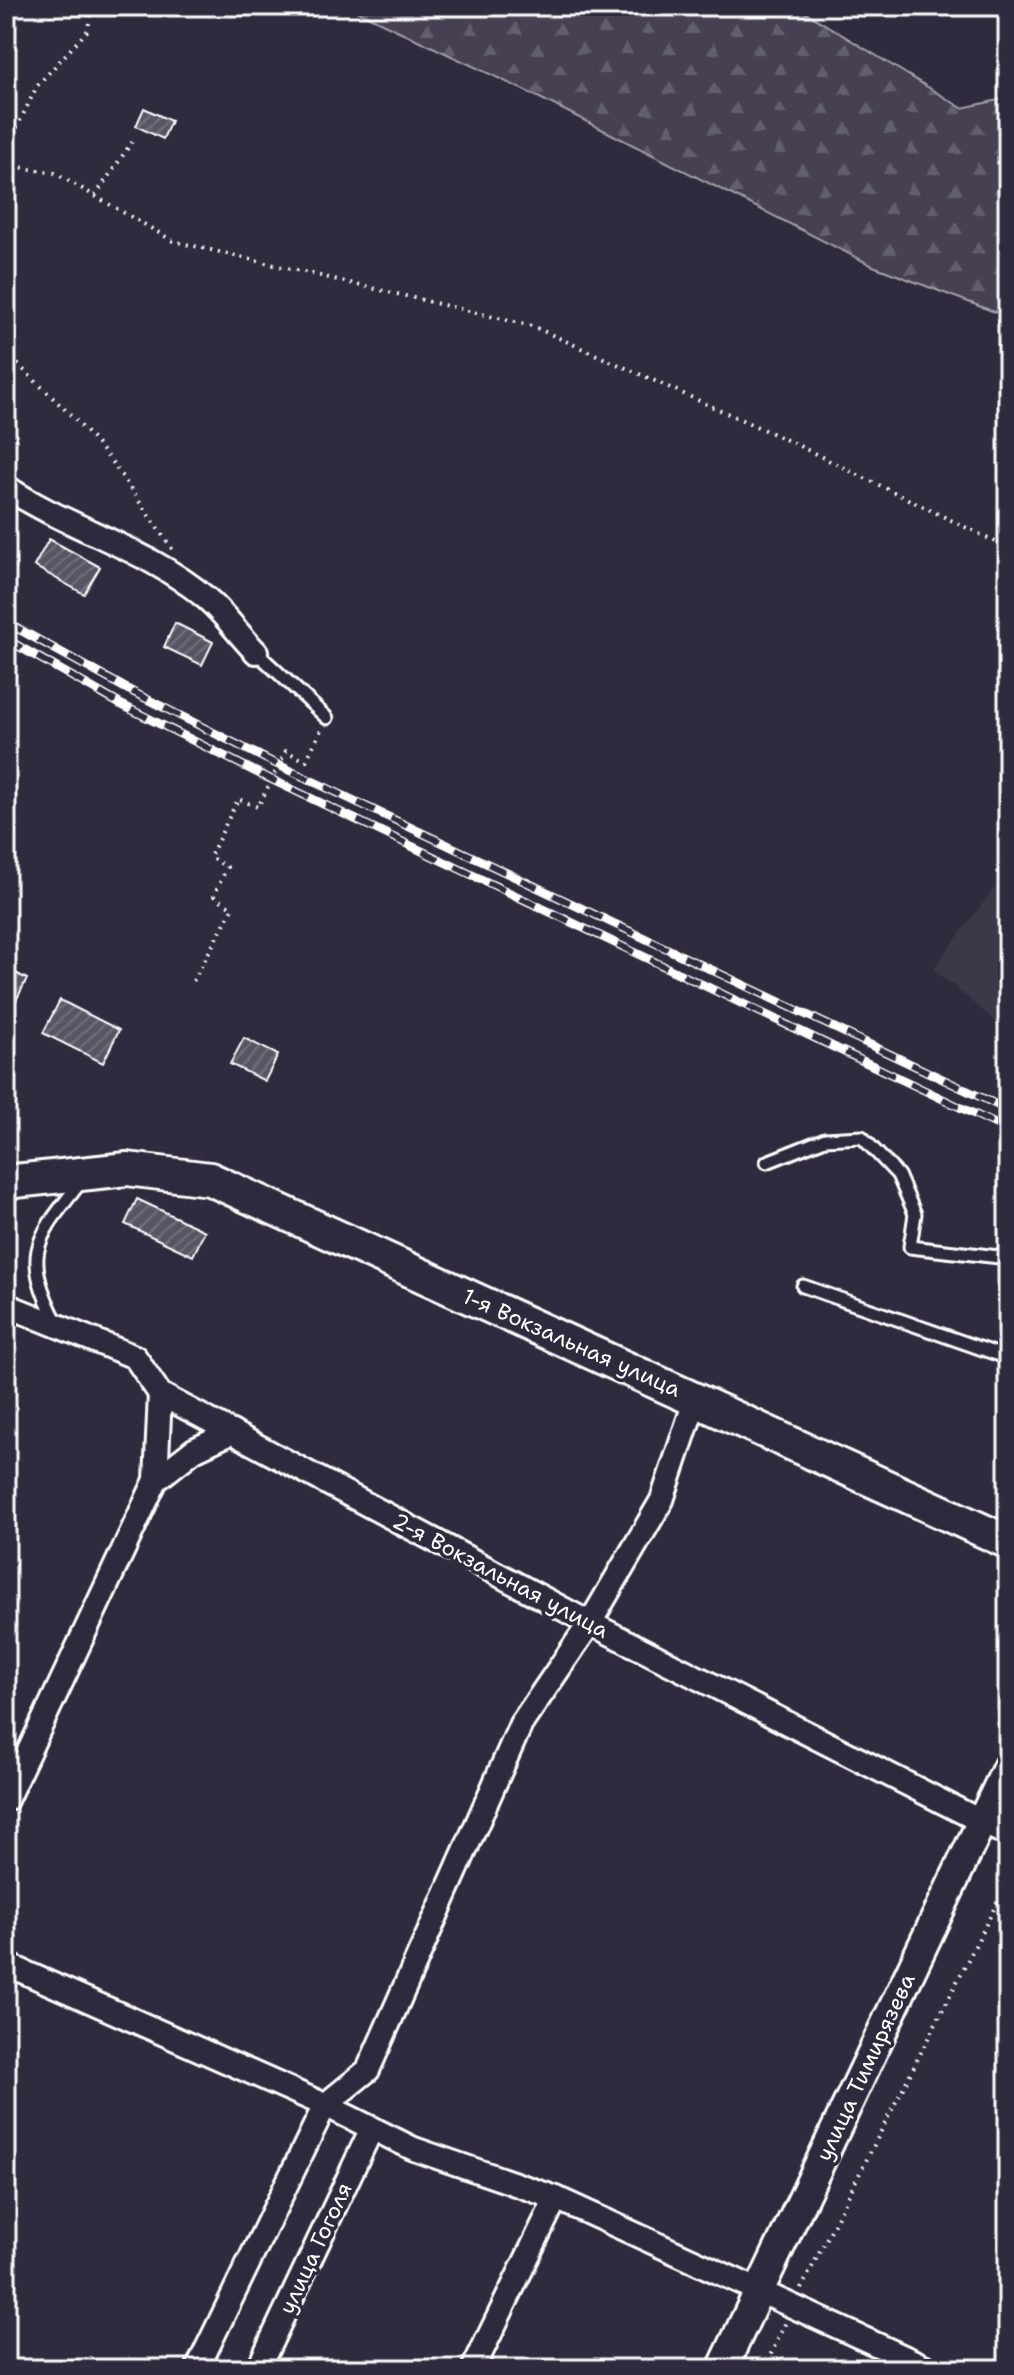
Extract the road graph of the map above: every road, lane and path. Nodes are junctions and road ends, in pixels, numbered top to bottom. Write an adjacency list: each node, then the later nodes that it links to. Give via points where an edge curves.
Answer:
1 (91, 6): 3 (path, via 88,30 37,86)
2 (132, 142): 5 (path)
3 (6, 150)
4 (6, 165): 5 (path, via 55,173)
5 (95, 196): 8 (path, via 173,241 532,326 789,441)
6 (6, 353): 9 (path, via 112,462)
7 (6, 487): 10 (street, via 121,545 205,597)
8 (1008, 548)
9 (180, 560)
10 (256, 652): 11 (lane)
11 (327, 718): 12 (path, via 306,761 286,751 258,807 238,799 210,857 227,867 214,896 233,908)
12 (193, 981)
13 (767, 1162): 16 (lane, via 825,1139 862,1137 898,1175 915,1214 910,1247)
14 (87, 1174): 15 (main road, 1-я Вокзальная улица); 19 (lane, via 37,1246 38,1286); 22 (main road, 1-я Вокзальная улица, via 127,1169 210,1179)
15 (6, 1182)
16 (1008, 1258)
17 (803, 1286): 20 (lane)
18 (6, 1305): 19 (street, 2-я Вокзальная улица)
19 (59, 1327): 21 (street, 2-я Вокзальная улица, via 135,1357)
20 (1008, 1358)
21 (160, 1394): 23 (street, 2-я Вокзальная улица); 24 (street)
22 (696, 1398): 25 (main road, 1-я Вокзальная улица); 26 (street, via 662,1500)
23 (232, 1432): 24 (street, via 194,1450); 26 (street, 2-я Вокзальная улица)
24 (156, 1480): 28 (street)
25 (1008, 1542)
26 (590, 1623): 29 (street, 2-я Вокзальная улица); 33 (street, via 521,1724 368,2070)
27 (1008, 1766): 29 (street, улица Тимирязева)
28 (6, 1800)
29 (982, 1822): 30 (street, 2-я Вокзальная улица); 36 (street, улица Тимирязева)
30 (1008, 1835)
31 (1008, 1881): 37 (path)
32 (6, 1964): 33 (street)
33 (325, 2105): 34 (street); 38 (street)
34 (372, 2128): 35 (street, via 414,2149); 39 (street, улица Гоголя)
35 (556, 2198): 36 (street); 40 (street)
36 (758, 2293): 37 (street); 41 (street, улица Тимирязева)
37 (792, 2308): 42 (path); 43 (street)
38 (197, 2369)
39 (258, 2369)
40 (473, 2369)
41 (722, 2369)
42 (764, 2369)
43 (930, 2369)

